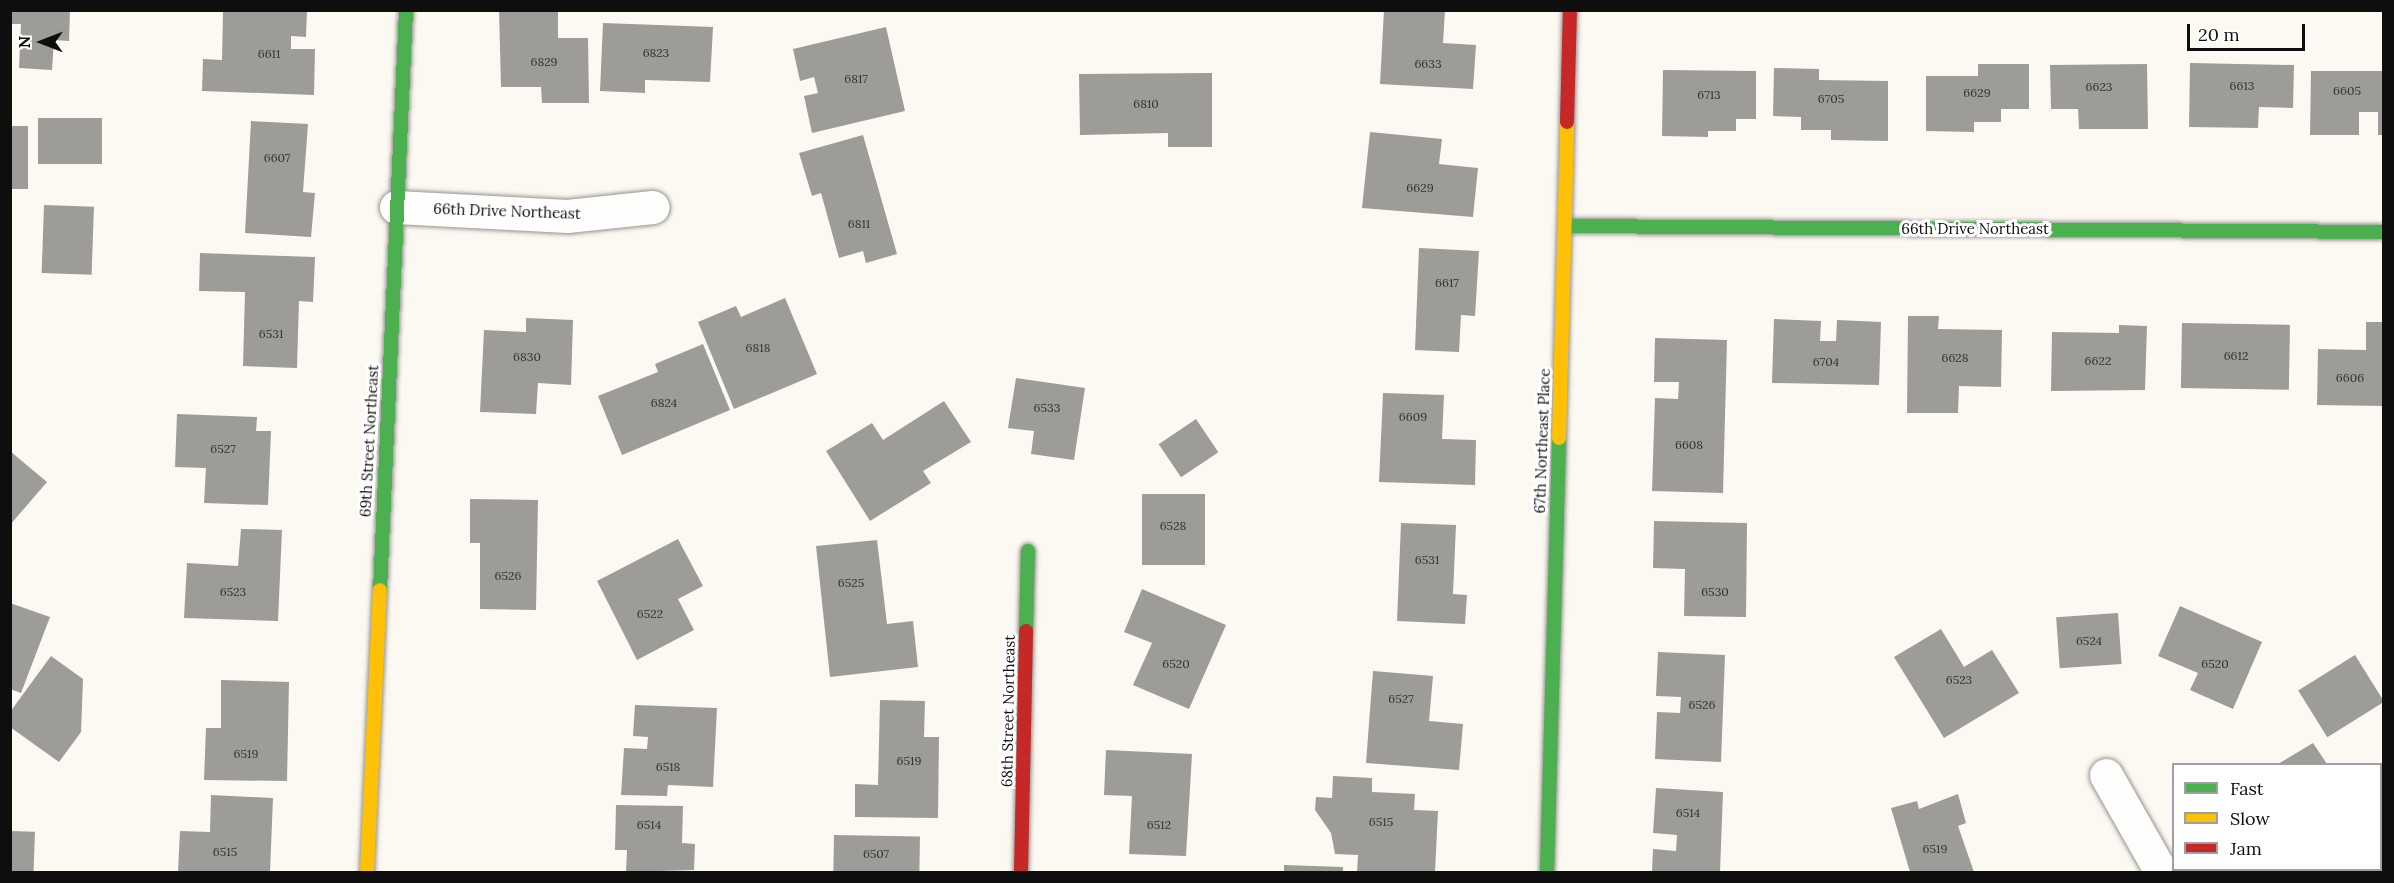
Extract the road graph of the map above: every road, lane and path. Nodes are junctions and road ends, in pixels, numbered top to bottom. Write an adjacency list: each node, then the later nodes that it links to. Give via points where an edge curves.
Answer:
1 (406, 10): 3 (street, 69th Street Northeast)
2 (1570, 10): 5 (street, 67th Northeast Place)
3 (396, 207): 4 (street, 66th Drive Northeast, via 567,216); 9 (street, 69th Street Northeast)
4 (653, 207)
5 (1567, 226): 6 (street, 66th Drive Northeast); 11 (street, 67th Northeast Place)
6 (2384, 232)
7 (1028, 551): 10 (street, 68th Street Northeast)
8 (2106, 775): 12 (street)
9 (367, 873)
10 (1021, 873)
11 (1547, 873)
12 (2161, 873)

